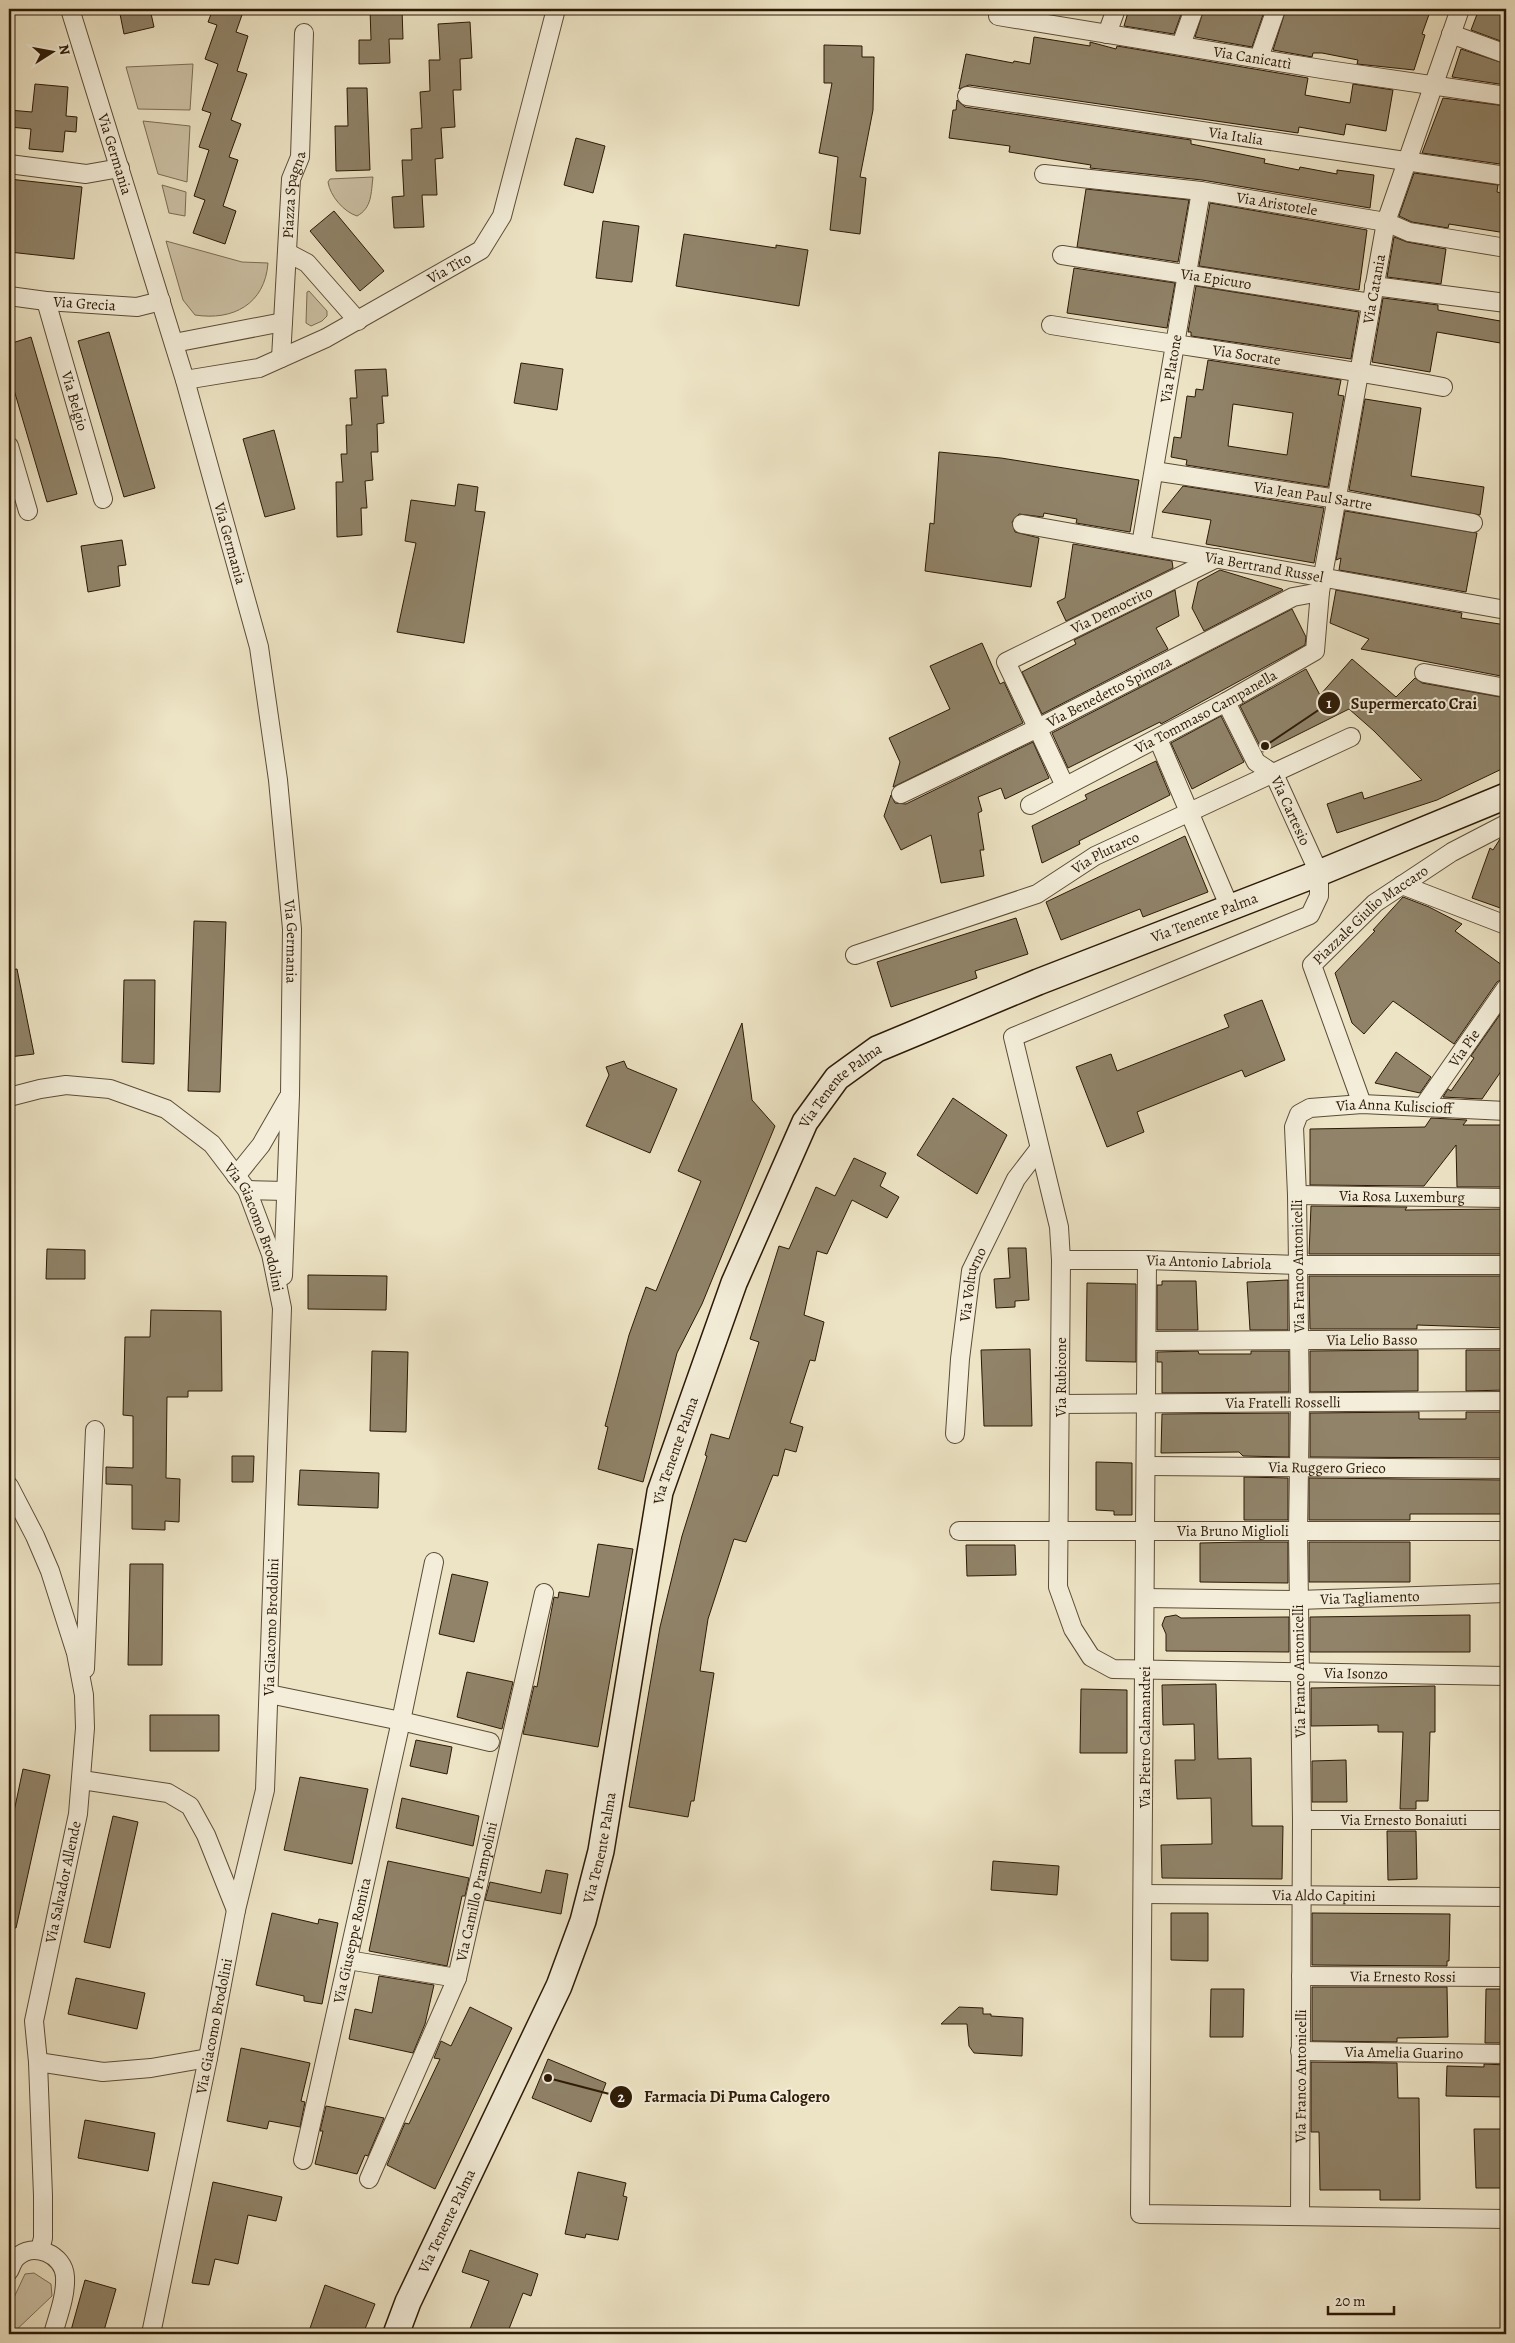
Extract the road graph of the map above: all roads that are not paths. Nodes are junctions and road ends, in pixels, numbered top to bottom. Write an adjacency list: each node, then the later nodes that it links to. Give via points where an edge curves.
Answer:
1 (70, 9): 19 (street, Via Germania)
2 (556, 9): 33 (street, Via Tito, via 502,216 481,250)
3 (1116, 9): 9 (street)
4 (1194, 9): 11 (street)
5 (1276, 9): 13 (street)
6 (1460, 9): 10 (street, Via Catania)
7 (998, 16): 9 (street, Via Canicattì)
8 (304, 33): 25 (street, Piazza Spagna, via 300,157 291,179)
9 (1107, 34): 11 (street, Via Canicattì)
10 (1451, 34): 12 (street); 14 (street, Via Catania)
11 (1181, 45): 13 (street, Via Canicattì)
12 (1506, 54)
13 (1259, 58): 14 (street, Via Canicattì)
14 (1432, 86): 16 (street, Via Canicattì); 17 (street, Via Catania)
15 (967, 96): 17 (street, Via Italia)
16 (1506, 96)
17 (1407, 160): 21 (street, Via Italia); 23 (street, Via Catania)
18 (9, 164): 19 (street, via 86,174)
19 (120, 168): 31 (street, Via Germania)
20 (1044, 174): 22 (street, Via Aristotele)
21 (1506, 176)
22 (1201, 191): 23 (street, Via Aristotele); 27 (street, Via Platone)
23 (1386, 222): 24 (street, Via Aristotele, via 1409,232); 28 (street, Via Catania)
24 (1506, 248)
25 (288, 253): 33 (street, via 307,263); 34 (street, Piazza Spagna)
26 (1062, 256): 27 (street, Via Epicuro)
27 (1187, 275): 28 (street, Via Epicuro); 37 (street, Via Platone)
28 (1373, 295): 32 (street, Via Epicuro); 39 (street, Via Catania)
29 (9, 296): 30 (street, Via Grecia)
30 (46, 301): 31 (street, Via Grecia, via 137,308); 44 (street, Via Belgio)
31 (161, 301): 36 (street, Via Germania)
32 (1506, 303)
33 (358, 321): 38 (street, Via Tito)
34 (283, 322): 36 (street); 38 (street, Piazza Spagna)
35 (1051, 325): 37 (street, Via Socrate)
36 (174, 343): 40 (street, Via Germania)
37 (1175, 345): 39 (street, Via Socrate); 43 (street, Via Platone)
38 (281, 358): 40 (street, Via Tito, via 259,368)
39 (1359, 372): 41 (street, Via Socrate); 45 (street, Via Catania)
40 (185, 380): 72 (street, Via Germania, via 259,648 290,894)
41 (1443, 387)
42 (9, 446): 46 (street)
43 (1154, 471): 45 (street, Via Jean Paul Sartre); 49 (street, Via Platone)
44 (103, 499)
45 (1337, 499): 47 (street, Via Jean Paul Sartre); 51 (street, Via Catania)
46 (28, 511)
47 (1473, 522)
48 (1022, 524): 49 (street, Via Bertrand Russel)
49 (1141, 545): 50 (street, Via Bertrand Russel)
50 (1217, 558): 51 (street, Via Bertrand Russel); 56 (street, Via Democrito, via 1006,662)
51 (1322, 585): 52 (street, Via Bertrand Russel); 55 (street, Via Tommaso Campanella, via 1315,651); 56 (street, Via Benedetto Spinoza)
52 (1506, 610)
53 (1424, 674): 54 (street)
54 (1506, 688)
55 (1226, 702): 58 (street, Via Tommaso Campanella); 59 (street, Via Cartesio, via 1256,762)
56 (1038, 728): 60 (street); 61 (street, Via Benedetto Spinoza)
57 (1351, 736): 59 (street, Via Plutarco)
58 (1158, 739): 60 (street, Via Tommaso Campanella); 64 (street)
59 (1274, 774): 64 (street, Via Plutarco); 66 (street, Via Cartesio)
60 (1065, 786): 63 (street, Via Tommaso Campanella)
61 (901, 794)
62 (1506, 796): 66 (main road, Via Tenente Palma)
63 (1030, 805)
64 (1188, 812): 68 (street); 70 (street, Via Plutarco, via 1095,856 1037,894)
65 (1506, 824): 67 (street, Piazzale Giulio Maccaro, via 1452,852)
66 (1319, 873): 68 (main road, Via Tenente Palma); 78 (street, Via Rubicone, via 1319,896 1310,915 1013,1037)
67 (1402, 884): 69 (street); 74 (street, Piazzale Giulio Maccaro, via 1375,903 1312,965)
68 (1230, 908): 142 (main road, Via Tenente Palma, via 877,1049 837,1078 805,1122 734,1283 660,1492 601,1851 583,1921 559,1986 408,2302)
69 (1506, 925)
70 (856, 955)
71 (1506, 988): 76 (street, Via Pie)
72 (290, 1095): 79 (street, via 262,1145); 81 (street, Via Germania)
73 (9, 1097): 79 (street, Via Giacomo Brodolini, via 66,1086 110,1089 166,1109 212,1144)
74 (1362, 1104): 76 (street, Via Anna Kuliscioff); 77 (street, Via Anna Kuliscioff, via 1310,1108 1299,1114)
75 (1503, 1106): 76 (street, Via Anna Kuliscioff)
76 (1422, 1107)
77 (1294, 1127): 82 (street, Via Franco Antonicelli)
78 (1039, 1149): 84 (street, Via Rubicone, via 1059,1228); 97 (street, Via Volturno, via 1016,1179 971,1271)
79 (236, 1176): 80 (street, Via Giacomo Brodolini)
80 (247, 1190): 81 (street); 88 (street, Via Giacomo Brodolini, via 271,1254)
81 (286, 1191): 88 (street, Via Germania)
82 (1297, 1195): 83 (street, Via Rosa Luxemburg); 86 (street, Via Franco Antonicelli)
83 (1506, 1198)
84 (1061, 1260): 85 (street, Via Antonio Labriola); 95 (street, Via Rubicone)
85 (1147, 1260): 86 (street, Via Antonio Labriola); 90 (street, Via Pietro Calamandrei)
86 (1297, 1265): 87 (street, Via Antonio Labriola); 91 (street, Via Franco Antonicelli)
87 (1506, 1265)
88 (282, 1308): 115 (street, Via Giacomo Brodolini)
89 (1506, 1340): 91 (street, Via Lelio Basso)
90 (1147, 1341): 91 (street, Via Lelio Basso); 93 (street, Via Pietro Calamandrei)
91 (1298, 1341): 94 (street, Via Franco Antonicelli)
92 (1506, 1401): 94 (street, Via Fratelli Rosselli)
93 (1147, 1402): 94 (street, Via Fratelli Rosselli); 95 (street, Via Fratelli Rosselli); 98 (street, Via Pietro Calamandrei)
94 (1300, 1402): 99 (street, Via Franco Antonicelli)
95 (1061, 1404): 102 (street, Via Rubicone)
96 (95, 1430): 116 (street)
97 (955, 1434)
98 (1146, 1466): 99 (street, Via Ruggero Grieco); 103 (street, Via Pietro Calamandrei)
99 (1299, 1468): 100 (street, Via Ruggero Grieco); 106 (street, Via Franco Antonicelli)
100 (1506, 1469)
101 (9, 1486): 116 (street, Via Salvador Allende, via 50,1571 64,1612)
102 (1059, 1530): 103 (street, Via Bruno Miglioli); 104 (street, Via Bruno Miglioli); 112 (street, Via Rubicone, via 1058,1587 1073,1629 1091,1657 1113,1669)
103 (1146, 1530): 106 (street, Via Bruno Miglioli); 110 (street, Via Pietro Calamandrei)
104 (959, 1531)
105 (1506, 1531): 106 (street, Via Bruno Miglioli)
106 (1298, 1532): 111 (street, Via Franco Antonicelli)
107 (434, 1562): 117 (street, Via Giuseppe Romita)
108 (544, 1593): 129 (street, Via Camillo Prampolini)
109 (1506, 1593): 111 (street, Via Tagliamento)
110 (1145, 1598): 111 (street, Via Tagliamento); 112 (street, Via Pietro Calamandrei)
111 (1298, 1600): 113 (street, Via Franco Antonicelli)
112 (1146, 1669): 113 (street, Via Isonzo); 122 (street, Via Pietro Calamandrei)
113 (1299, 1672): 114 (street, Via Isonzo); 120 (street, Via Franco Antonicelli)
114 (1506, 1676)
115 (269, 1694): 117 (street); 125 (street, Via Giacomo Brodolini, via 265,1790)
116 (84, 1695): 119 (street, Via Salvador Allende)
117 (401, 1721): 118 (street); 126 (street, Via Giuseppe Romita)
118 (490, 1742)
119 (82, 1780): 125 (street, via 168,1793 190,1806 201,1824); 133 (street, Via Salvador Allende, via 78,1814 34,2021)
120 (1302, 1820): 121 (street, Via Ernesto Bonaiuti); 123 (street, Via Franco Antonicelli)
121 (1506, 1820)
122 (1144, 1894): 123 (street, Via Aldo Capitini); 136 (street, Via Pietro Calamandrei, via 1140,2214)
123 (1302, 1894): 124 (street, Via Aldo Capitini); 127 (street, Via Franco Antonicelli)
124 (1506, 1896)
125 (236, 1910): 132 (street, Via Giacomo Brodolini)
126 (348, 1960): 129 (street); 134 (street, Via Giuseppe Romita)
127 (1301, 1976): 128 (street, Via Ernesto Rossi); 130 (street, Via Franco Antonicelli)
128 (1506, 1977)
129 (456, 1978): 135 (street, Via Camillo Prampolini)
130 (1300, 2051): 131 (street, Via Amelia Guarino); 136 (street, Via Franco Antonicelli)
131 (1506, 2054)
132 (208, 2058): 133 (street, via 104,2072); 141 (street, Via Giacomo Brodolini)
133 (38, 2062): 138 (street, Via Salvador Allende, via 43,2196)
134 (303, 2160)
135 (369, 2179)
136 (1300, 2216): 137 (street)
137 (1506, 2219)
138 (40, 2250): 139 (street, via 22,2253 14,2259); 140 (street, via 55,2257 64,2269 63,2297)
139 (9, 2271)
140 (53, 2334)
141 (151, 2334)
142 (396, 2334)

